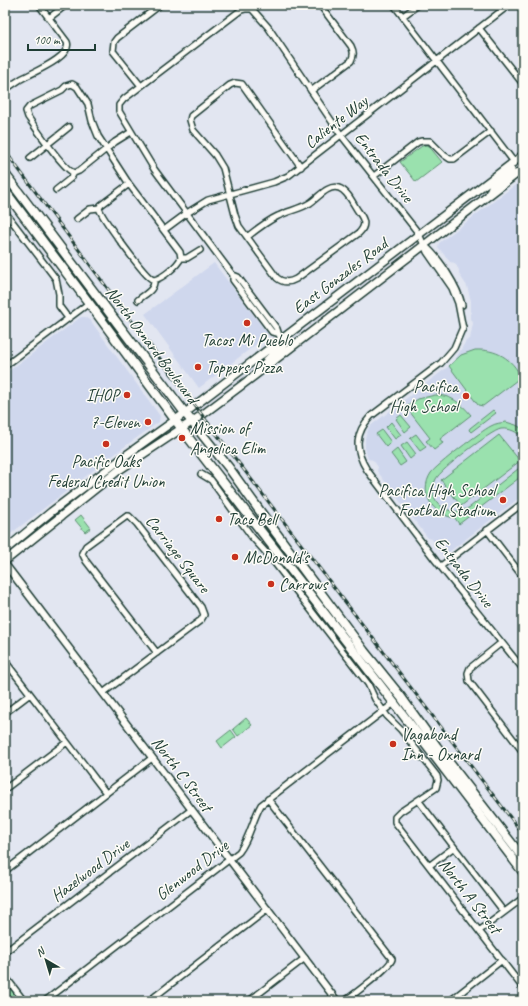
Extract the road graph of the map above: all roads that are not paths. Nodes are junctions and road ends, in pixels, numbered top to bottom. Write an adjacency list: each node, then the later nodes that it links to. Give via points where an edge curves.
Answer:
1 (39, 5): 9 (street)
2 (66, 5): 9 (street)
3 (160, 5): 13 (street, via 114,42 113,51)
4 (320, 5): 15 (street, via 354,52 351,61)
5 (394, 5): 8 (street)
6 (418, 5): 8 (street)
7 (509, 5): 10 (street, Caliente Way)
8 (403, 16): 11 (street)
9 (49, 18): 14 (street, via 68,47 47,67)
10 (479, 28): 11 (street, Caliente Way); 12 (street)
11 (437, 61): 17 (street); 19 (street, Caliente Way)
12 (523, 84)
13 (141, 86): 15 (street, Entrada Drive, via 241,10 252,9 268,27); 18 (street, via 124,99 118,108)
14 (5, 90)
15 (311, 90): 19 (street, Entrada Drive)
16 (69, 127): 20 (street)
17 (491, 131): 25 (street); 30 (street, via 454,159 444,155 430,141 418,142)
18 (131, 132): 21 (street); 38 (street, via 154,169)
19 (341, 135): 26 (street, Caliente Way); 30 (street, Entrada Drive)
20 (48, 144): 21 (street, via 28,117 26,110 73,84 85,98 94,126); 23 (street); 28 (street)
21 (107, 148): 28 (street); 31 (street)
22 (523, 155): 25 (main road, East Gonzales Road)
23 (30, 158)
24 (523, 160): 27 (main road)
25 (514, 162): 35 (main road, via 513,168 493,185); 41 (main road, East Gonzales Road)
26 (301, 167): 34 (street, Caliente Way, via 274,182); 34 (street, via 242,84 235,83 190,118 193,130 223,168)
27 (521, 170): 35 (main road, East Gonzales Road)
28 (74, 173): 32 (street)
29 (5, 174): 47 (main road, North Oxnard Boulevard)
30 (374, 176): 41 (street, Entrada Drive)
31 (129, 184): 36 (street); 40 (street)
32 (56, 190)
33 (5, 191): 51 (main road, North Oxnard Boulevard)
34 (230, 194): 38 (street, Caliente Way, via 208,200); 42 (street, via 236,220)
35 (489, 194): 43 (main road, East Gonzales Road)
36 (99, 208): 39 (street, via 90,209); 48 (street, via 140,268)
37 (5, 212): 54 (street, via 56,279 59,306)
38 (187, 213): 40 (street, Caliente Way); 46 (street)
39 (77, 219)
40 (164, 230): 45 (street, via 180,252)
41 (419, 234): 43 (street, Entrada Drive); 55 (main road, East Gonzales Road)
42 (248, 237): 42 (street, via 274,218 309,204 331,188 338,187 344,191 364,221 364,227 358,234 296,279 286,282 277,278)
43 (423, 245): 57 (main road, East Gonzales Road); 71 (street, Entrada Drive, via 430,250 455,286 463,310 462,329 456,344 441,363 371,416 360,431 358,440 359,455 363,463)
44 (200, 250): 45 (street, via 187,258)
45 (181, 258): 48 (street, via 174,267)
46 (233, 276): 49 (street, via 233,280); 53 (street, via 238,277)
47 (84, 279): 51 (main road, via 82,285); 52 (main road, North Oxnard Boulevard)
48 (154, 280): 50 (street, via 152,289)
49 (245, 295): 53 (street, via 263,315); 55 (street, via 272,332)
50 (138, 300)
51 (89, 303): 52 (main road, via 93,302 99,310); 54 (street); 59 (main road, North Oxnard Boulevard)
52 (108, 312): 58 (main road, North Oxnard Boulevard)
53 (266, 315): 55 (street)
54 (68, 318): 56 (street)
55 (279, 336): 57 (main road, via 284,342 283,345 267,360); 58 (main road, East Gonzales Road)
56 (5, 366)
57 (262, 370): 60 (main road, East Gonzales Road)
58 (184, 413): 59 (main road, East Gonzales Road); 60 (main road, North Oxnard Boulevard)
59 (175, 420): 61 (main road, North Oxnard Boulevard); 63 (main road, East Gonzales Road)
60 (191, 422): 61 (main road, East Gonzales Road); 67 (main road, North Oxnard Boulevard, via 229,468)
61 (181, 428): 64 (main road, East Gonzales Road, via 119,470); 66 (main road, North Oxnard Boulevard)
62 (201, 474): 82 (street, via 211,480 243,526 368,684)
63 (73, 495): 64 (main road); 69 (main road, East Gonzales Road)
64 (79, 502): 70 (main road, East Gonzales Road)
65 (523, 503): 68 (street)
66 (258, 526): 67 (main road); 80 (main road, North Oxnard Boulevard)
67 (271, 526): 77 (main road, North Oxnard Boulevard)
68 (487, 530): 71 (street); 72 (street)
69 (5, 550)
70 (5, 563): 78 (street, North C Street)
71 (441, 566): 73 (street, Entrada Drive)
72 (523, 577)
73 (502, 643): 76 (street, Entrada Drive); 85 (street, via 470,668 469,681)
74 (157, 652): 74 (street, Carriage Square, via 201,620 204,615 137,524 127,516 86,546 82,553); 78 (street, Carriage Square)
75 (5, 662): 79 (street)
76 (523, 669)
77 (384, 676): 80 (main road, via 383,682 392,694); 81 (main road, North Oxnard Boulevard)
78 (103, 693): 86 (street, North C Street)
79 (30, 694): 83 (street); 84 (street)
80 (394, 703): 81 (main road); 82 (street, Glenwood Drive); 99 (main road, North Oxnard Boulevard)
81 (410, 709): 91 (main road, North Oxnard Boulevard)
82 (384, 711): 89 (street, Glenwood Drive); 90 (street, via 437,776 438,784)
83 (5, 713)
84 (67, 742): 87 (street); 88 (street)
85 (523, 752)
86 (152, 758): 88 (street); 92 (street, North C Street)
87 (5, 788)
88 (106, 793): 98 (street)
89 (268, 799): 95 (street, Glenwood Drive, via 257,813 246,844); 114 (street, via 391,957 392,962)
90 (418, 800): 93 (street); 97 (street, North A Street, via 397,815 395,822)
91 (483, 806): 94 (main road, North Oxnard Boulevard); 96 (main road, via 492,824)
92 (191, 810): 95 (street, North C Street); 104 (street, Hazelwood Drive)
93 (454, 847): 97 (street); 102 (street)
94 (523, 858)
95 (229, 860): 101 (street, North C Street); 110 (street, Glenwood Drive)
96 (523, 864)
97 (429, 866): 103 (street, North A Street)
98 (5, 871)
99 (523, 872)
100 (523, 898): 102 (street)
101 (268, 910): 105 (street, North C Street); 111 (street)
102 (504, 912): 103 (street)
103 (479, 931): 106 (street, North A Street)
104 (5, 952)
105 (305, 958): 112 (street); 113 (street, North C Street)
106 (502, 960): 108 (street, North A Street); 115 (street)
107 (5, 976): 109 (street)
108 (523, 988)
109 (24, 1001)
110 (45, 1001)
111 (149, 1001)
112 (248, 1001)
113 (338, 1001)
114 (345, 1001)
115 (450, 1001)

